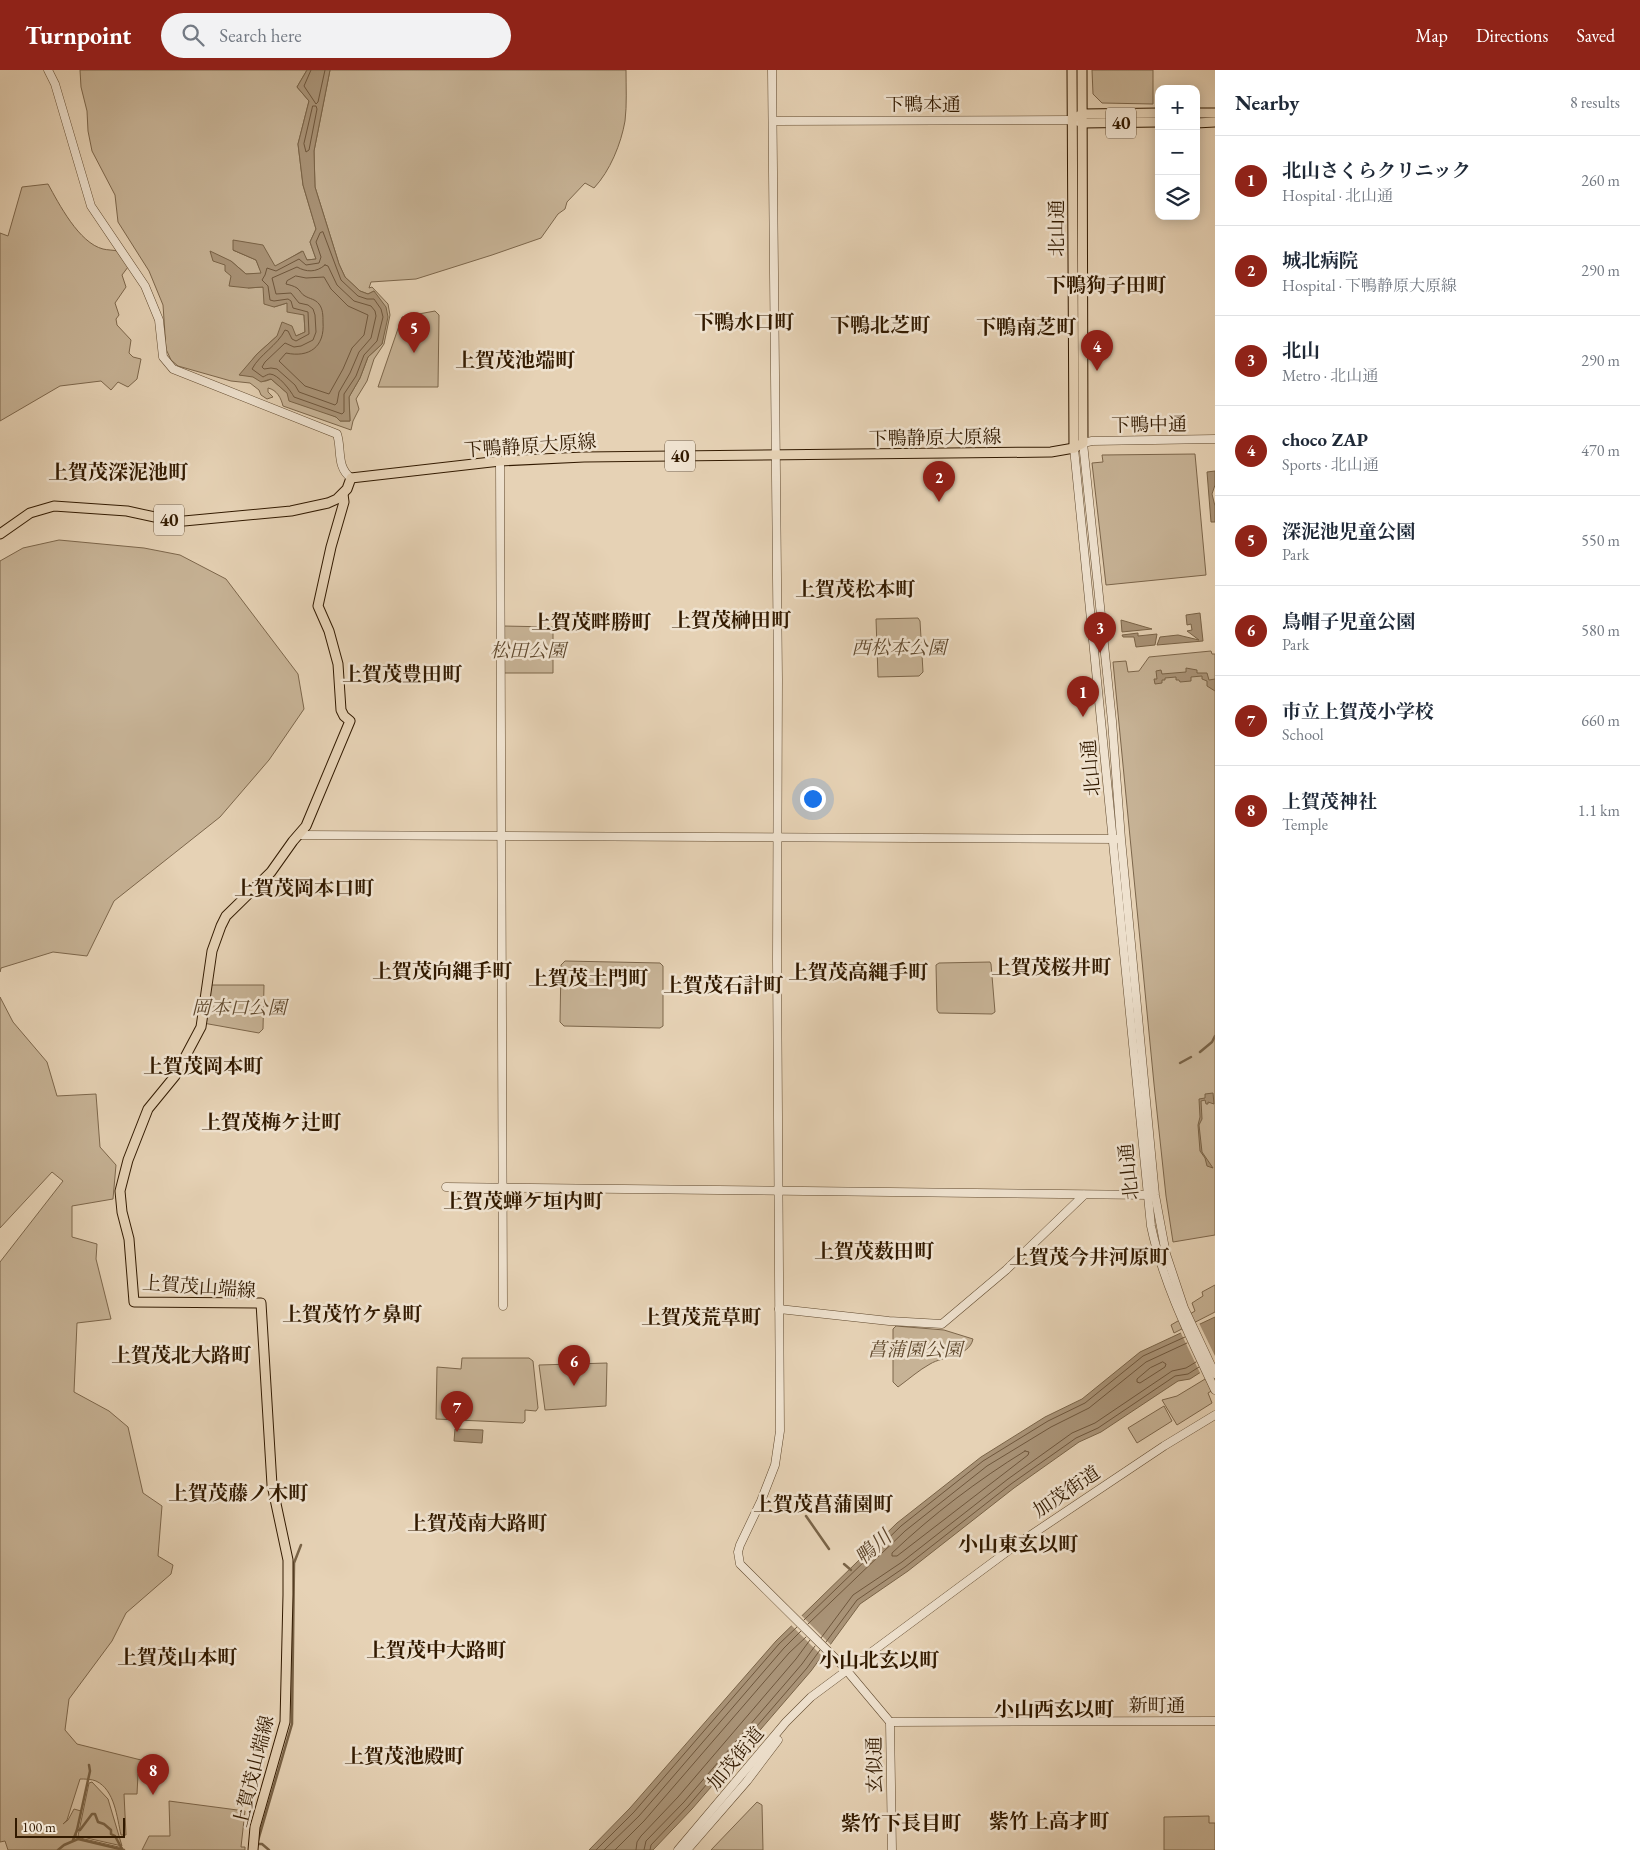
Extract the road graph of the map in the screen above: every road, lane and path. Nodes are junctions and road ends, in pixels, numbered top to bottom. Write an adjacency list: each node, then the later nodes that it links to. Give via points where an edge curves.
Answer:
1 (48, 70): 20 (street, via 91,206 145,286 159,320 166,361 173,369 337,434 341,464)
2 (772, 70): 10 (street, 玄似通)
3 (1072, 70): 9 (main road, 北山通)
4 (1082, 70): 8 (main road, 北山通)
5 (1155, 113): 8 (main road, 40)
6 (1200, 113): 7 (main road)
7 (1215, 113)
8 (1082, 119): 9 (main road, 40); 11 (main road, 40); 14 (main road, 北山通 / 40)
9 (1072, 120): 10 (street, 下鴨本通); 14 (main road, 北山通 / 40)
10 (773, 121): 18 (street, 玄似通)
11 (1155, 122)
12 (1200, 122): 13 (main road)
13 (1215, 122)
14 (1078, 285): 16 (main road, 北山通 / 40); 17 (main road, 北山通 / 40)
15 (1215, 439): 16 (street, 下鴨中通)
16 (1083, 443): 17 (main road, 下鴨静原大原線 / 40); 23 (street, 北山通)
17 (1074, 448): 18 (main road, 下鴨静原大原線 / 40, via 1051,452); 24 (street, 北山通)
18 (775, 455): 19 (main road, 下鴨静原大原線 / 40); 29 (street, 玄似通)
19 (500, 461): 20 (main road, 下鴨静原大原線 / 40); 28 (street)
20 (351, 478): 21 (main road)
21 (343, 494): 22 (main road, 40, via 328,503 291,511 184,521 127,511 54,506 30,513); 27 (main road, 上賀茂山端線, via 344,502 318,606 338,664 342,710 350,721 306,826)
22 (0, 534)
23 (1102, 614): 24 (street); 25 (street, 北山通)
24 (1091, 615): 26 (street, 北山通)
25 (1112, 721): 26 (street); 30 (street, 北山通)
26 (1102, 722): 30 (street, 北山通)
27 (299, 835): 28 (street); 56 (main road, 上賀茂山端線, via 271,872 226,916 212,950 201,1027 175,1076 148,1109 120,1191 129,1239 134,1302 261,1303 272,1486 288,1560 288,1595 285,1722 255,1827)
28 (501, 836): 29 (street); 42 (street)
29 (777, 838): 30 (street); 43 (street, 玄似通)
30 (1117, 839): 31 (street, 北山通); 32 (street, 北山通)
31 (1128, 905): 32 (street); 33 (street, 北山通)
32 (1119, 906): 34 (street, 北山通)
33 (1133, 955): 34 (street); 36 (street, 北山通)
34 (1124, 956): 35 (street, 北山通)
35 (1129, 1015): 36 (street); 37 (street, 北山通)
36 (1138, 1015): 38 (street, 北山通)
37 (1135, 1080): 38 (street); 40 (street, 北山通)
38 (1144, 1080): 39 (street, 北山通)
39 (1150, 1135): 40 (street); 45 (street, 北山通)
40 (1141, 1136): 45 (street, 北山通)
41 (446, 1187): 42 (street)
42 (502, 1188): 43 (street); 46 (street)
43 (778, 1191): 44 (street); 47 (street, 玄似通)
44 (1084, 1195): 45 (street); 47 (street, via 1006,1270 942,1324)
45 (1151, 1195): 48 (street, 北山通)
46 (503, 1306)
47 (779, 1309): 52 (street, 玄似通, via 778,1454 740,1545 740,1564)
48 (1184, 1314): 49 (street, 北山通); 50 (street, 北山通)
49 (1215, 1374)
50 (1215, 1390)
51 (1215, 1415): 52 (street, 加茂街道, via 1064,1512)
52 (845, 1668): 53 (street, 加茂街道); 55 (street, 玄似通)
53 (820, 1691): 57 (street, 加茂街道, via 786,1722); 58 (street, 加茂街道)
54 (1215, 1721): 55 (street, 新町通)
55 (890, 1722): 59 (street, 玄似通)
56 (253, 1847)
57 (678, 1850)
58 (687, 1850)
59 (892, 1850)

